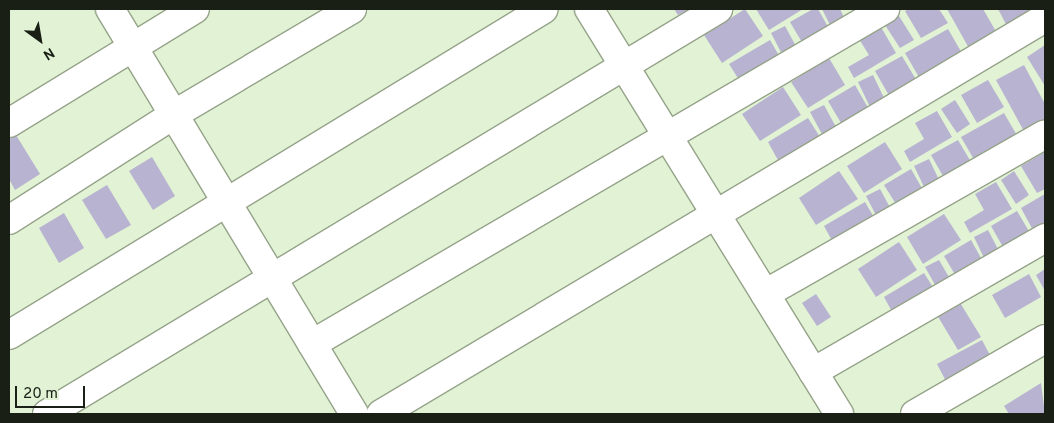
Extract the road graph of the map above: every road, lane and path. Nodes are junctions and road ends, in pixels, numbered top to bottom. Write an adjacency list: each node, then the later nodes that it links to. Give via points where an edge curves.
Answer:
1 (110, 9): 9 (street)
2 (195, 9): 9 (street)
3 (352, 9): 11 (street)
4 (544, 9): 15 (street)
5 (589, 9): 10 (street)
6 (718, 9): 10 (street)
7 (884, 9): 14 (street)
8 (1045, 18): 16 (street)
9 (134, 47): 11 (street); 12 (street)
10 (624, 65): 14 (street); 19 (street)
11 (173, 115): 15 (street); 17 (street)
12 (9, 124)
13 (1045, 134): 20 (street)
14 (668, 136): 16 (street); 23 (street)
15 (225, 205): 19 (street); 21 (street)
16 (716, 214): 20 (street); 27 (street)
17 (9, 220)
18 (1045, 238): 24 (street)
19 (272, 278): 23 (street); 25 (street)
20 (765, 294): 24 (street)
21 (9, 335)
22 (1045, 339): 29 (street)
23 (312, 344): 26 (street)
24 (813, 372): 28 (street)
25 (47, 414)
26 (354, 414)
27 (381, 414)
28 (839, 414)
29 (915, 414)

